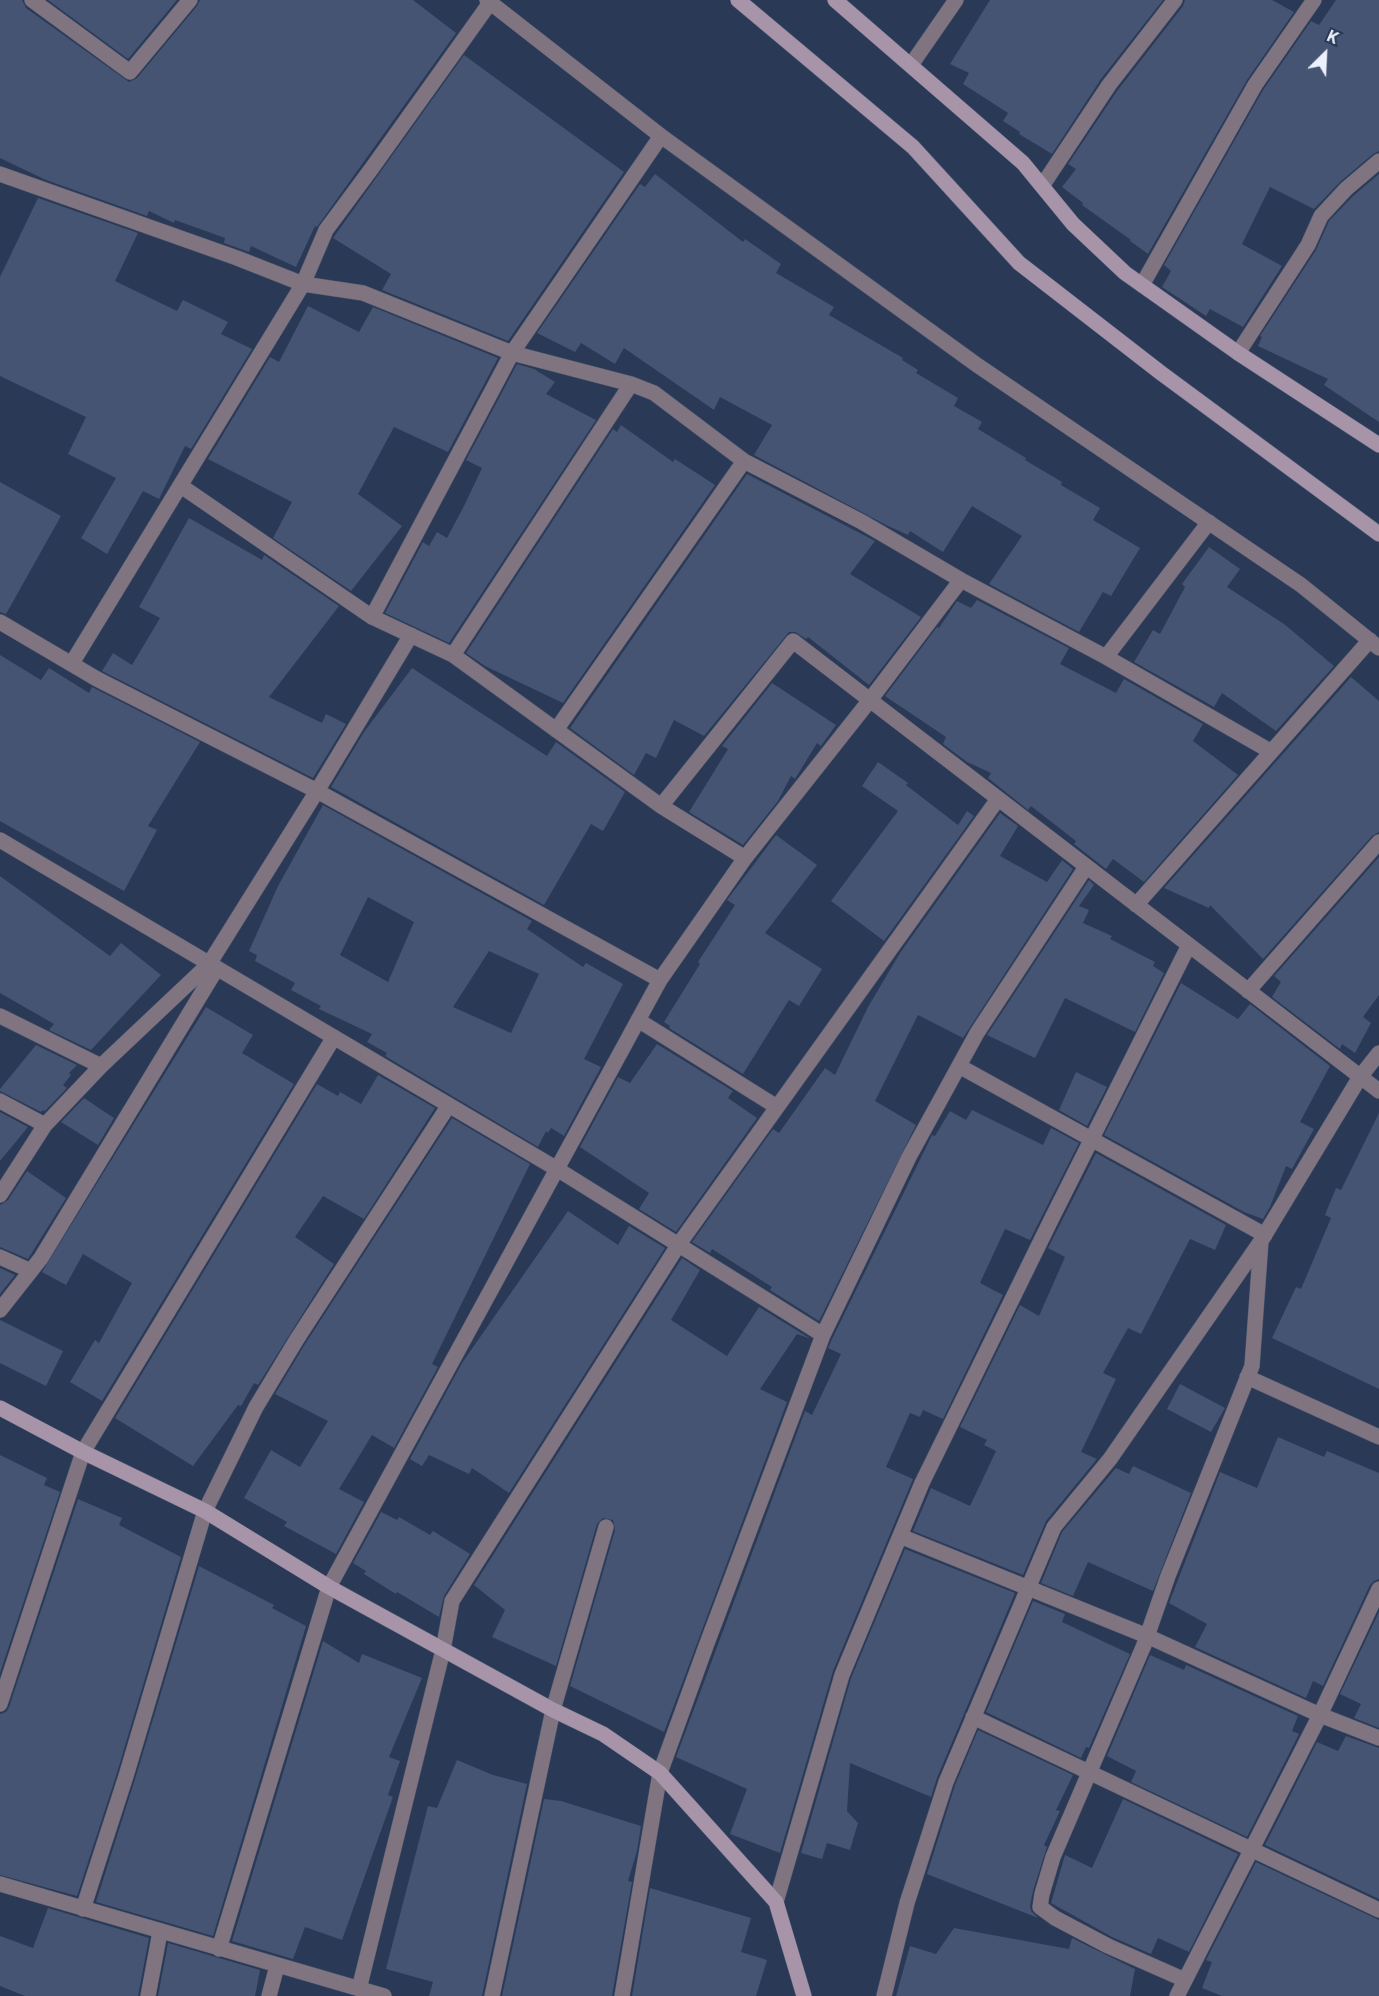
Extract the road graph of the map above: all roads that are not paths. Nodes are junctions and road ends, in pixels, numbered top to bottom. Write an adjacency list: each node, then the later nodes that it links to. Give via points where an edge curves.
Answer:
1 (32, 0): 2 (street, via 130,72)
2 (190, 0)
3 (738, 0): 23 (main road, via 913,147 1019,263)
4 (835, 0): 9 (main road)
5 (956, 0): 9 (street)
6 (1175, 0): 13 (street, via 1109,85)
7 (1314, 0): 15 (street, via 1255,85)
8 (490, 1): 10 (street); 14 (street, via 326,230)
9 (910, 65): 13 (main road, via 1023,164)
10 (661, 136): 16 (street); 22 (street, via 976,365)
11 (1379, 161): 17 (street, via 1321,216 1308,245)
12 (0, 174): 14 (street)
13 (1042, 186): 15 (main road, via 1073,224)
14 (303, 284): 16 (street, via 363,293); 21 (street)
15 (1142, 285): 17 (main road)
16 (512, 353): 18 (street); 25 (street)
17 (1238, 353): 19 (main road)
18 (631, 384): 20 (street, via 654,393); 29 (street)
19 (1376, 439)
20 (744, 461): 24 (street, via 862,522); 33 (street)
21 (181, 486): 25 (street); 31 (street)
22 (1209, 522): 28 (street, via 1301,585); 30 (street)
23 (1379, 534)
24 (961, 580): 30 (street); 32 (street)
25 (372, 617): 27 (street)
26 (0, 622): 31 (street)
27 (411, 635): 29 (street); 35 (street)
28 (1374, 644): 34 (street)
29 (453, 655): 33 (street)
30 (1106, 657): 34 (street)
31 (72, 663): 35 (street)
32 (870, 700): 36 (street); 37 (street, via 793,641); 40 (street)
33 (556, 730): 37 (street)
34 (1270, 751): 42 (street)
35 (317, 792): 44 (street); 45 (street)
36 (998, 799): 41 (street); 57 (street)
37 (661, 806): 40 (street)
38 (0, 840): 44 (street)
39 (1379, 842): 46 (street)
40 (745, 858): 45 (street)
41 (1086, 867): 42 (street); 52 (street)
42 (1136, 905): 43 (street)
43 (1188, 945): 46 (street); 59 (street)
44 (213, 966): 49 (street); 51 (street); 65 (street)
45 (660, 980): 48 (street)
46 (1248, 991): 53 (street)
47 (0, 1016): 51 (street)
48 (639, 1020): 57 (street); 60 (street)
49 (334, 1037): 56 (street); 71 (street)
50 (1379, 1053): 53 (street)
51 (101, 1066): 58 (street)
52 (959, 1066): 59 (street); 67 (street, via 909,1157)
53 (1360, 1077): 54 (street); 62 (street)
54 (1379, 1091)
55 (0, 1101): 58 (street)
56 (449, 1105): 60 (street); 72 (street, via 256,1407)
57 (777, 1107): 63 (street)
58 (45, 1125): 61 (street)
59 (1091, 1140): 62 (street); 74 (street, via 922,1483)
60 (557, 1168): 63 (street); 75 (street)
61 (0, 1195)
62 (1263, 1238): 68 (street, via 1252,1366); 76 (street, via 1110,1459 1054,1527)
63 (679, 1244): 67 (street); 79 (street, via 452,1601)
64 (0, 1257): 65 (street)
65 (31, 1271): 66 (street)
66 (0, 1310)
67 (823, 1335): 86 (street)
68 (1247, 1377): 70 (street); 78 (street)
69 (0, 1408): 71 (main road)
70 (1379, 1437)
71 (82, 1452): 72 (main road); 80 (street)
72 (205, 1511): 75 (main road); 90 (street)
73 (606, 1527): 81 (street)
74 (900, 1536): 76 (street); 89 (street, via 843,1676)
75 (329, 1587): 79 (main road); 93 (street)
76 (1028, 1588): 78 (street); 83 (street)
77 (1379, 1588): 82 (street)
78 (1147, 1636): 82 (street); 85 (street)
79 (443, 1650): 81 (main road); 96 (street)
80 (0, 1704)
81 (553, 1710): 86 (main road, via 603,1734); 100 (street)
82 (1320, 1714): 84 (street); 87 (street)
83 (973, 1717): 85 (street); 103 (street, via 946,1782 907,1903)
84 (1379, 1738)
85 (1090, 1772): 87 (street); 95 (street, via 1053,1857 1040,1907 1108,1946)
86 (660, 1773): 89 (main road); 101 (street)
87 (1252, 1850): 91 (street); 95 (street)
88 (0, 1884): 90 (street)
89 (776, 1902): 102 (main road)
90 (83, 1909): 92 (street)
91 (1379, 1910)
92 (160, 1932): 93 (street); 97 (street)
93 (219, 1949): 94 (street)
94 (277, 1966): 96 (street); 98 (street)
95 (1185, 1980): 104 (street)
96 (359, 1989): 99 (street)
97 (148, 1996)
98 (269, 1996)
99 (384, 1996)
100 (492, 1996)
101 (622, 1996)
102 (804, 1996)
103 (884, 1996)
104 (1177, 1996)

